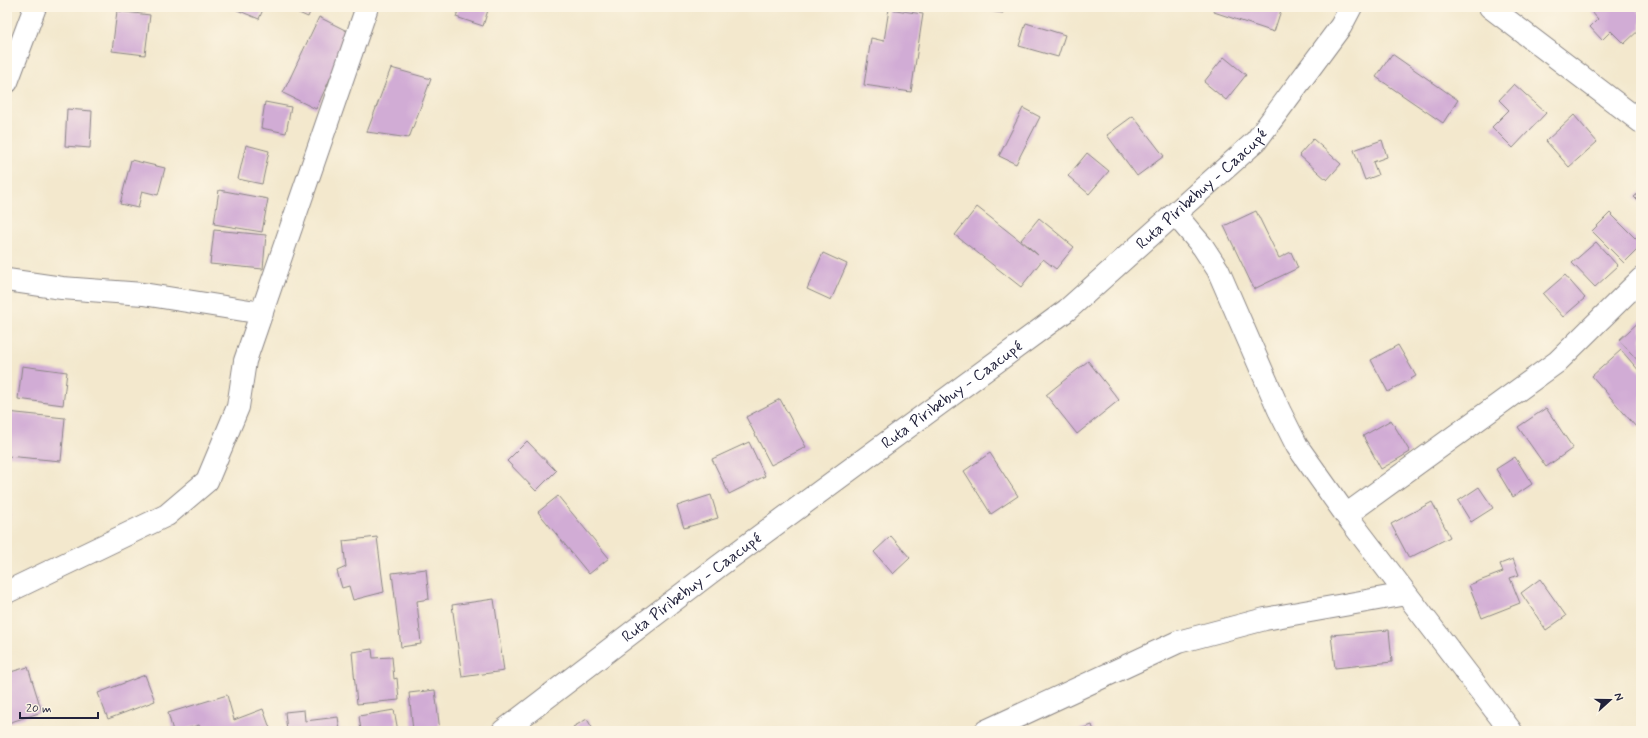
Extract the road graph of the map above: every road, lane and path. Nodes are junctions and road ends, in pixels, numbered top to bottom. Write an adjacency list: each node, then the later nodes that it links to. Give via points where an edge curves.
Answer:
1 (35, 7): 5 (street)
2 (367, 7): 10 (street)
3 (1351, 7): 7 (street, Ruta Piribebuy - Caacupé, via 1341,26 1256,141)
4 (1490, 7): 6 (street)
5 (7, 82)
6 (1641, 122)
7 (1175, 214): 11 (street, via 1218,270 1297,446); 14 (street, Ruta Piribebuy - Caacupé, via 1067,310 718,566)
8 (1641, 279): 11 (street, via 1557,362)
9 (7, 280): 10 (street, via 62,288 143,294)
10 (262, 313): 12 (street, via 245,361 238,407 207,481 167,515)
11 (1346, 515): 13 (street)
12 (7, 592)
13 (1406, 594): 15 (street, via 1265,620 1178,642); 16 (street)
14 (503, 731)
15 (986, 731)
16 (1510, 731)

